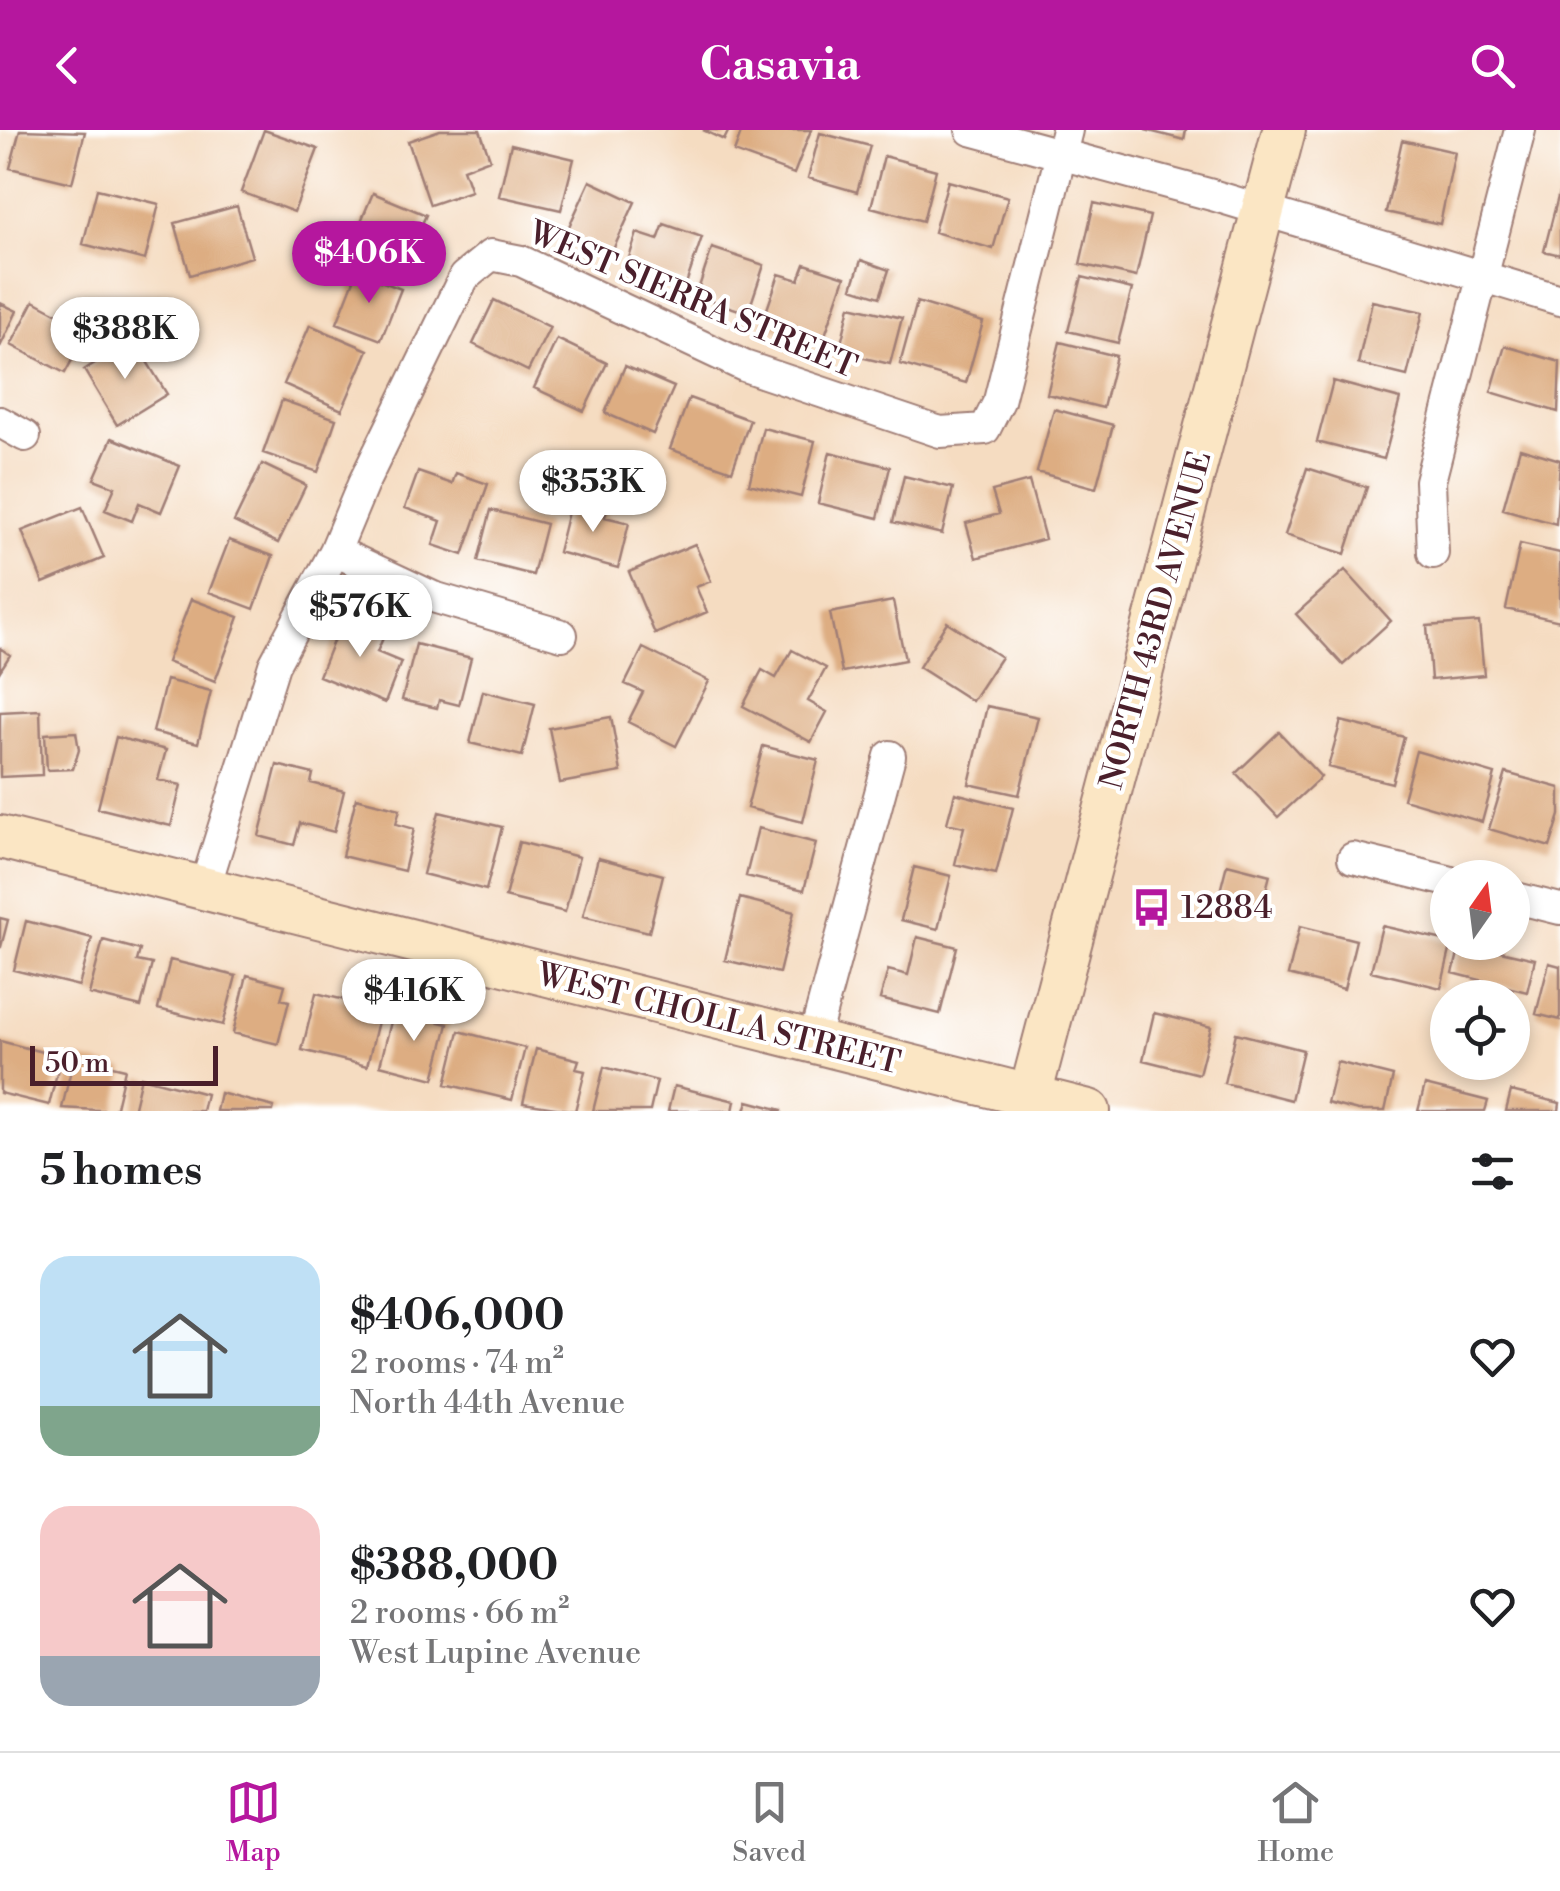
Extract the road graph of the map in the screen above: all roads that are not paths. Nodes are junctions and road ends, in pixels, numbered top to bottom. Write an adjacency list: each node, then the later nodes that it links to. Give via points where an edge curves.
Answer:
1 (971, 130): 4 (street)
2 (1284, 130): 5 (street, NORTH 43RD AVENUE)
3 (1520, 130): 6 (street)
4 (1064, 143): 5 (street); 8 (street, WEST SIERRA STREET, via 999,401 985,429 940,432 796,384 679,337 522,261 492,255 464,277)
5 (1263, 211): 6 (street); 19 (street, NORTH 43RD AVENUE)
6 (1482, 279): 7 (street); 9 (street, via 1430,482)
7 (1560, 300)
8 (335, 551): 10 (street, via 433,597); 15 (street, via 274,665)
9 (1433, 553)
10 (562, 635)
11 (890, 756): 18 (street)
12 (0, 837): 15 (street, WEST CHOLLA STREET)
13 (1353, 858): 14 (street)
14 (1430, 876)
15 (204, 887): 18 (street, WEST CHOLLA STREET)
16 (1530, 902): 17 (street)
17 (1560, 909)
18 (813, 1042): 19 (street, WEST CHOLLA STREET)
19 (1028, 1104): 20 (street, WEST CHOLLA STREET)
20 (1089, 1111)

